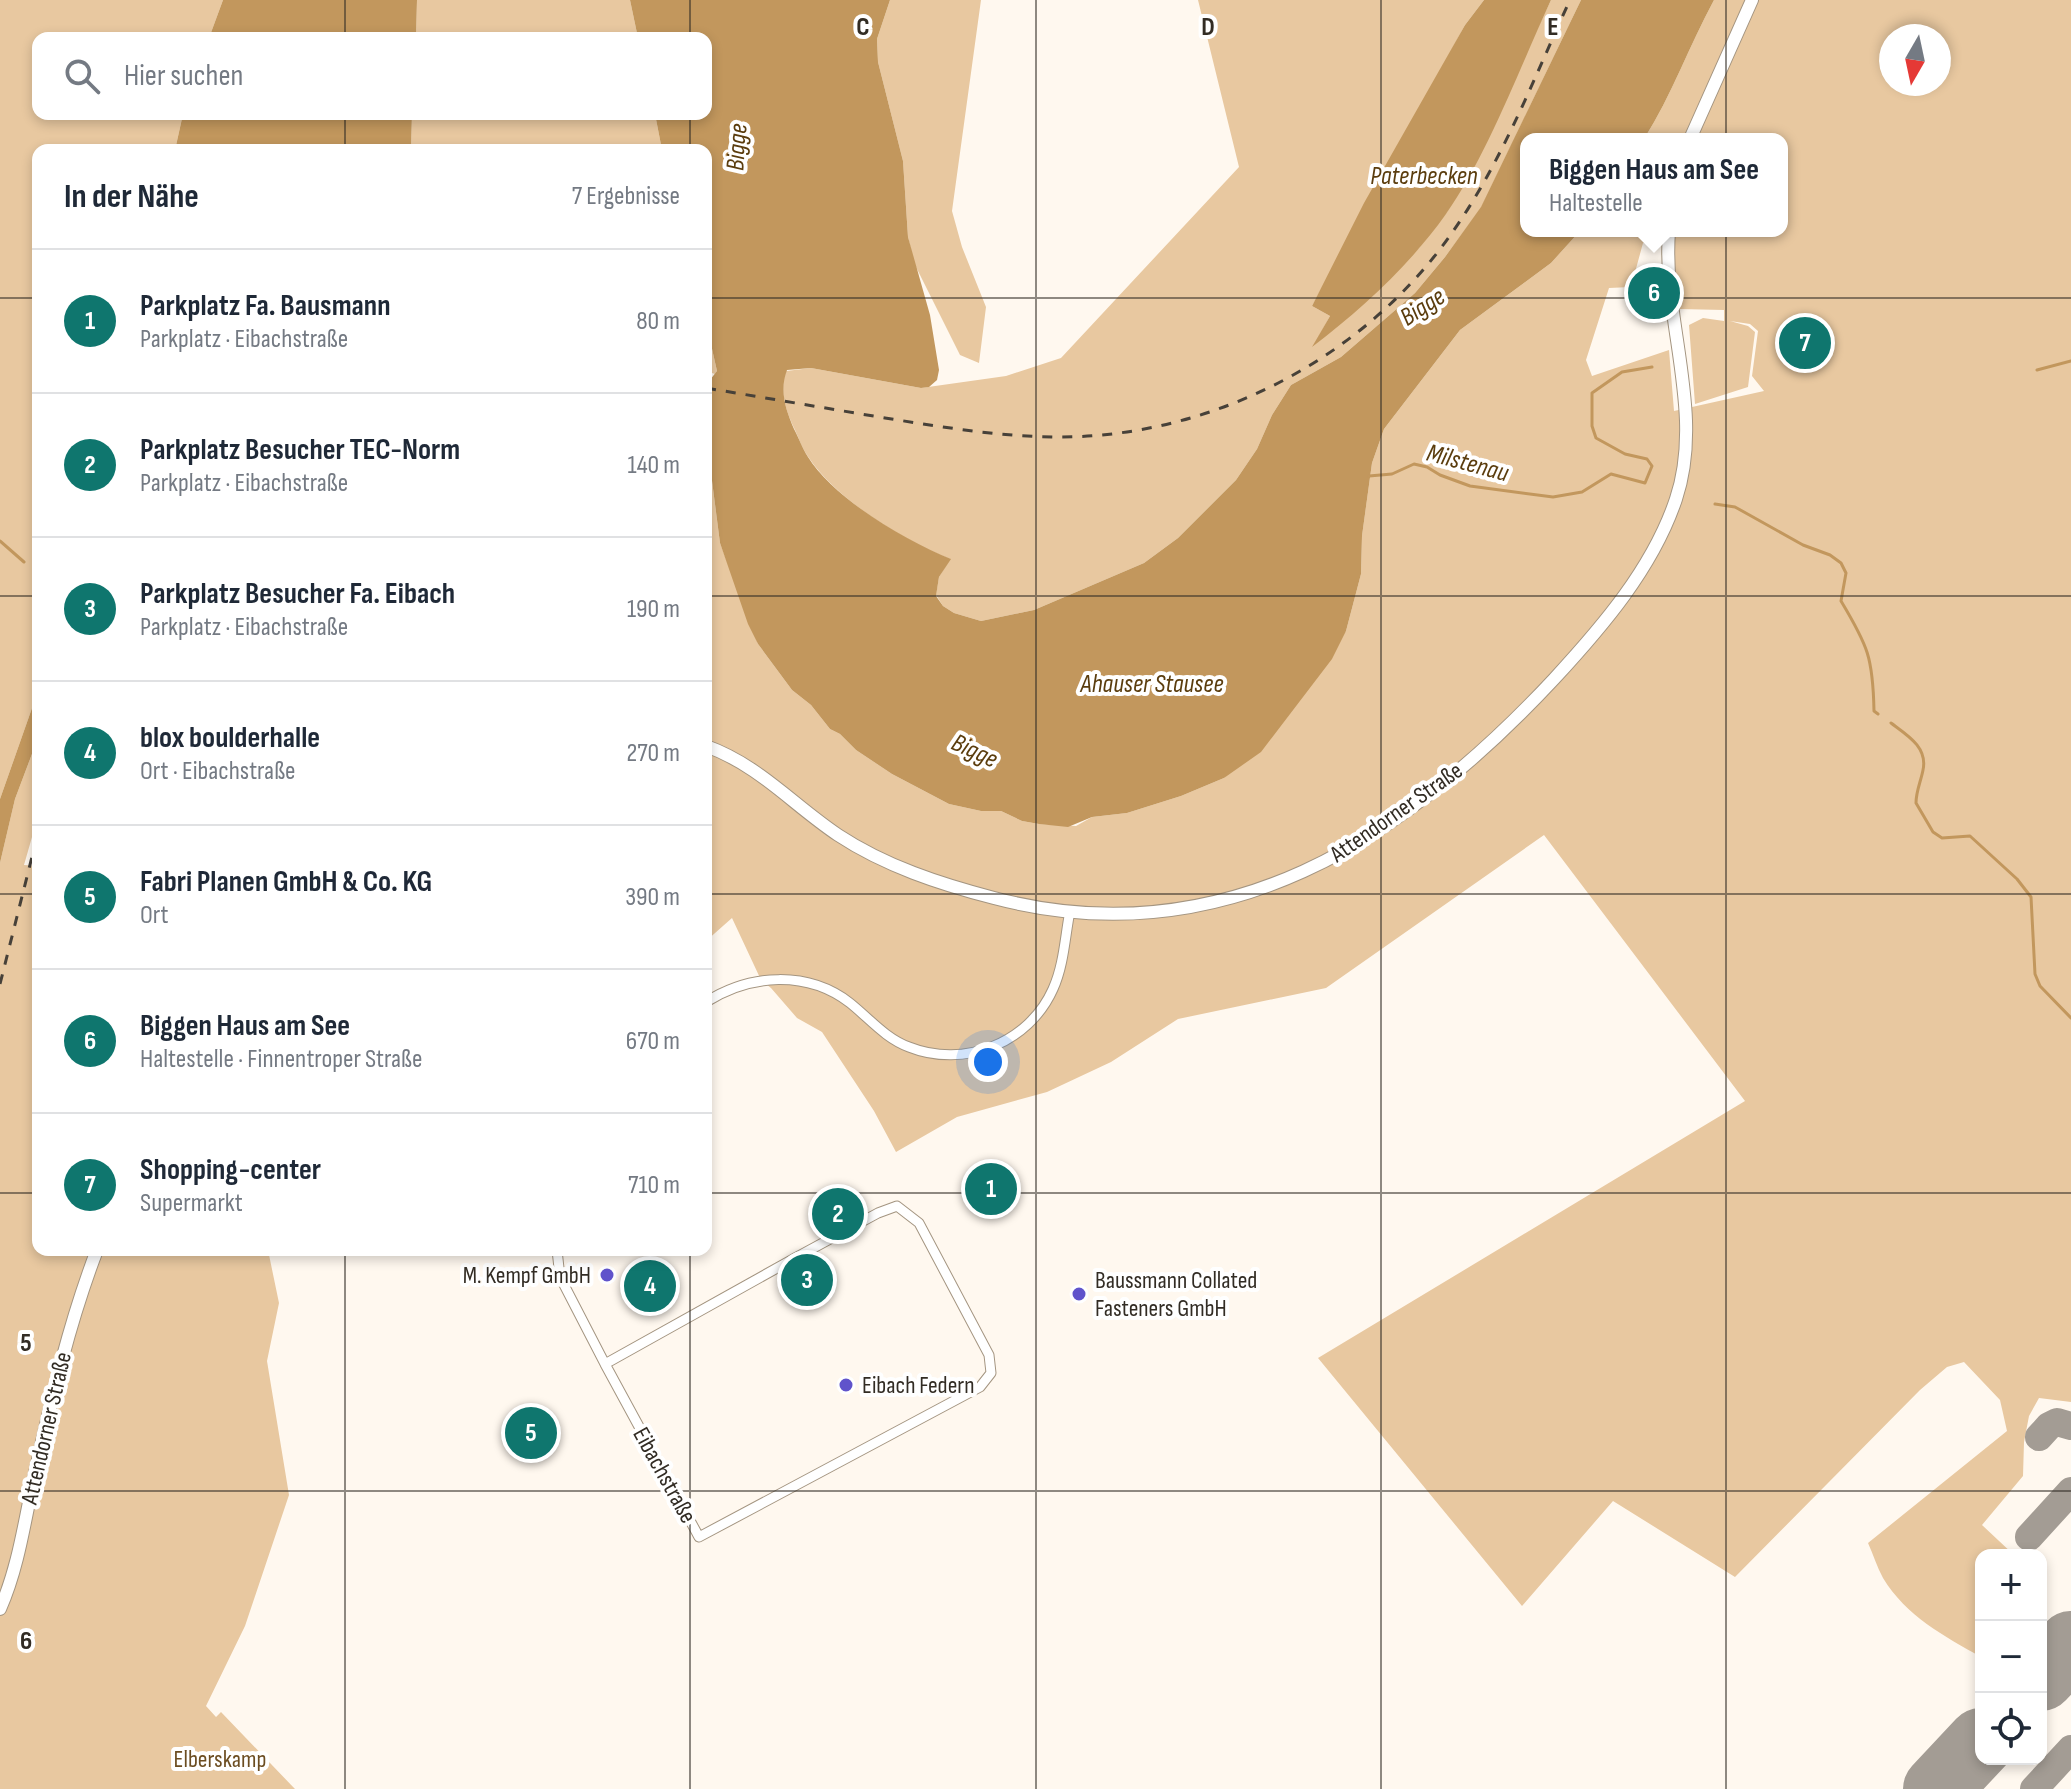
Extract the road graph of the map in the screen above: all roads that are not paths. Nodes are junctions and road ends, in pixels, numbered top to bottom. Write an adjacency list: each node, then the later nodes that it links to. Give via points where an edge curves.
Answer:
1 (1752, 0): 2 (main road)
2 (1693, 133)
3 (1669, 237): 5 (main road, Attendorner Straße, via 1667,275 1685,411 1677,497 1656,546 1622,597 1532,702 1402,814 1343,853 1288,880 1177,910)
4 (712, 748): 5 (main road, Attendorner Straße, via 760,773 835,833 883,860 995,898)
5 (1070, 911): 6 (street, via 1059,974 1046,1003 1008,1041 980,1052 946,1055 909,1047 841,998 802,981 761,980)
6 (712, 999)
7 (95, 1256): 10 (main road, Attendorner Straße, via 67,1338 15,1565)
8 (558, 1256): 9 (street, via 560,1277)
9 (605, 1364): 9 (street, Eibachstraße, via 897,1206 922,1227 989,1355 991,1373 980,1387 699,1537)
10 (0, 1609)

